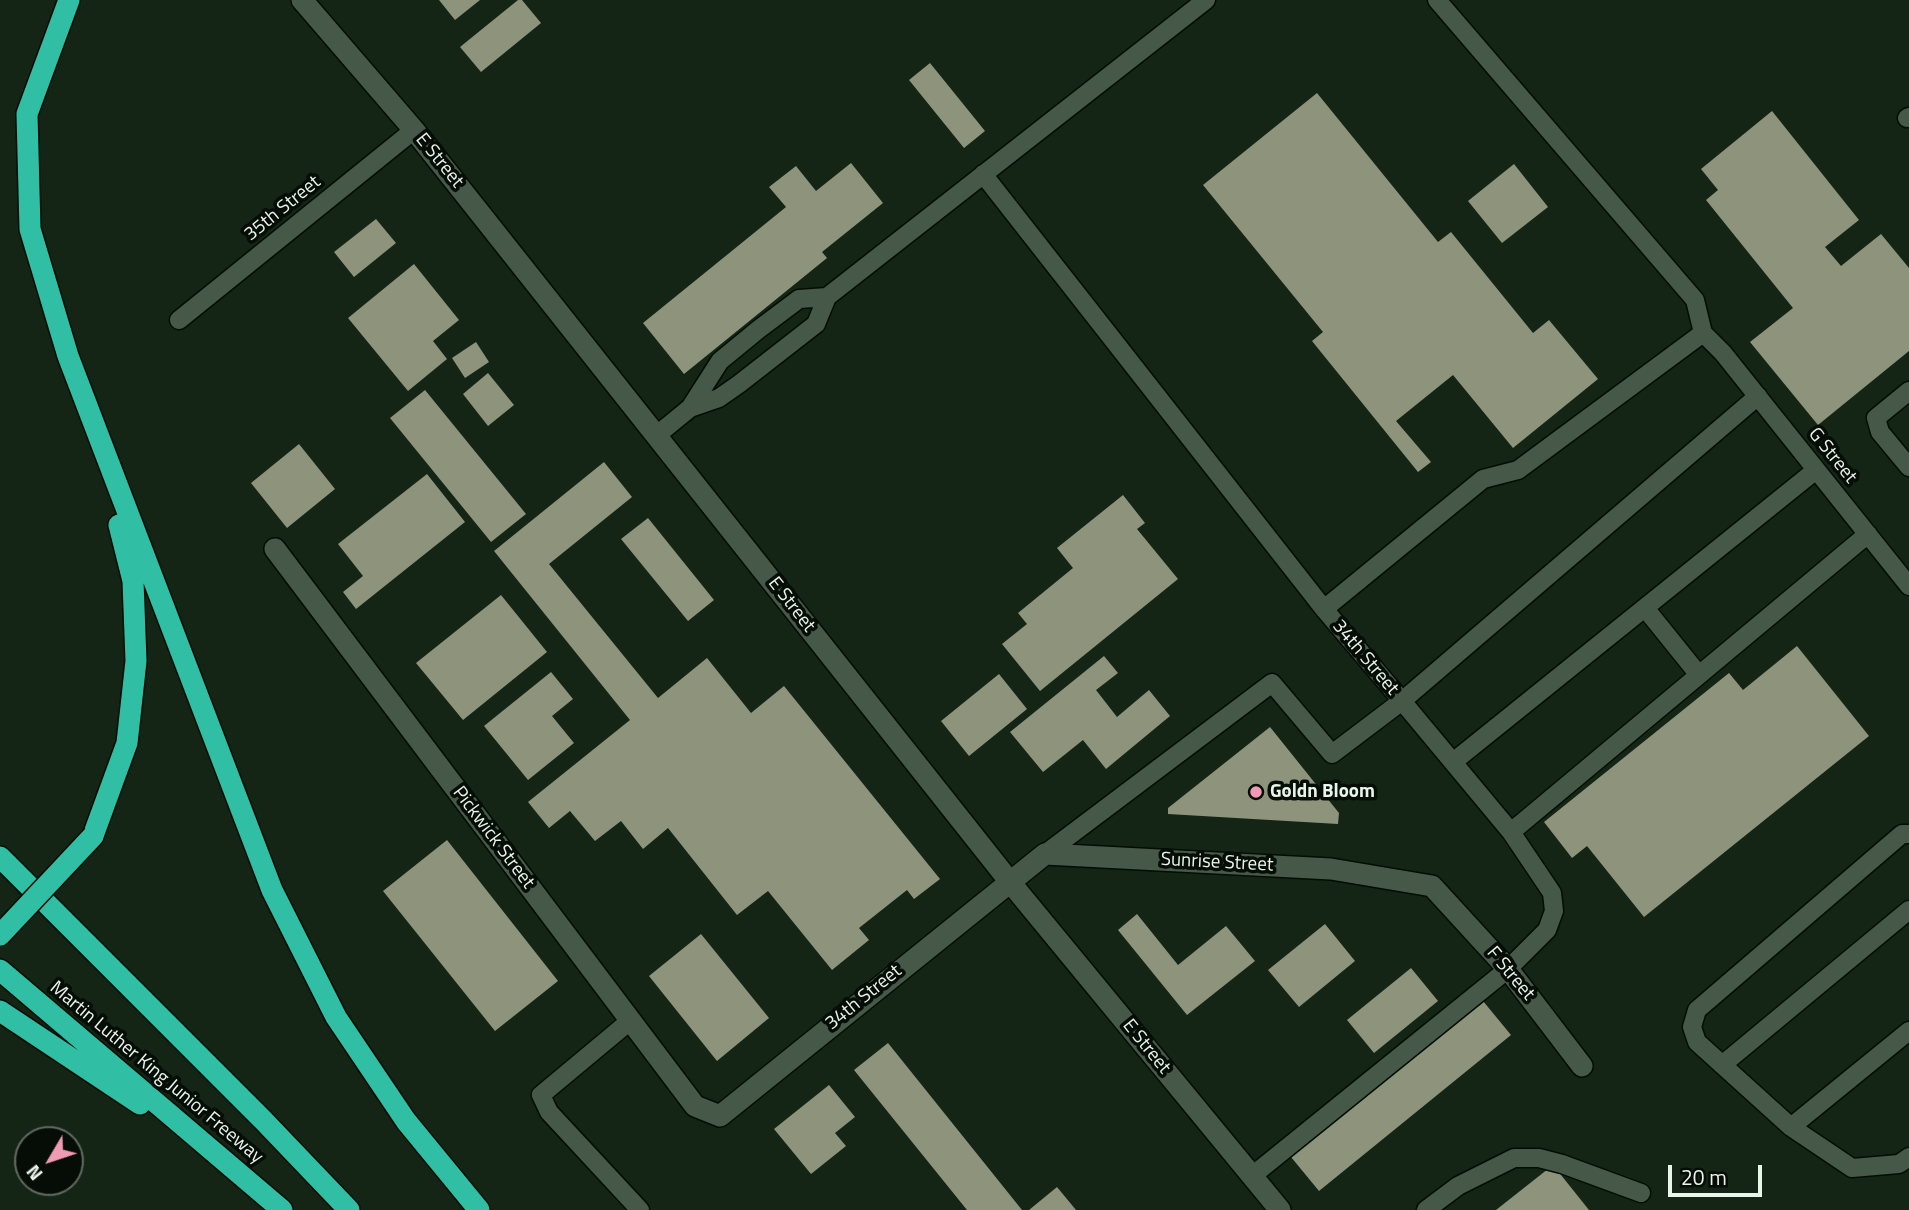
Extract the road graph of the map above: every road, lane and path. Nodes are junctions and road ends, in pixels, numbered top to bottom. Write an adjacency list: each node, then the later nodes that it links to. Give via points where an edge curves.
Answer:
1 (69, 0): 14 (highway, via 27,114 30,229)
2 (302, 0): 5 (street, E Street)
3 (1206, 0): 6 (lane)
4 (1437, 0): 9 (lane, via 1695,300)
5 (414, 130): 8 (lane, 35th Street); 13 (street, E Street)
6 (983, 174): 7 (lane); 21 (lane)
7 (827, 297): 12 (lane, via 816,324 719,398); 12 (lane, via 799,299 758,329 720,362)
8 (179, 320)
9 (1703, 333): 11 (lane, G Street); 21 (lane, 34th Street, via 1518,470 1483,479)
10 (1909, 391): 15 (lane, via 1876,418 1880,432)
11 (1758, 396): 16 (lane, G Street); 23 (lane)
12 (690, 408): 13 (lane)
13 (657, 435): 29 (street, E Street)
14 (98, 438): 32 (highway, bridge, via 133,581 136,661 127,743 93,835); 48 (highway, via 272,890 336,1017 406,1121)
15 (1909, 467)
16 (1816, 470): 17 (lane, G Street); 20 (lane)
17 (1868, 534): 19 (lane, G Street); 22 (lane)
18 (275, 549): 36 (street, Pickwick Street)
19 (1909, 586)
20 (1645, 608): 22 (lane); 24 (lane)
21 (1324, 609): 23 (lane, 34th Street)
22 (1699, 675): 25 (lane)
23 (1402, 701): 24 (lane); 27 (lane, 34th Street, via 1332,754 1272,683)
24 (1453, 762): 25 (lane)
25 (1511, 832): 33 (lane, via 1544,878 1555,911 1547,930)
26 (1909, 834): 38 (lane, via 1902,834 1696,1010 1692,1027 1697,1042)
27 (1045, 854): 29 (street); 30 (street, Sunrise Street, via 1331,869)
28 (0, 857): 47 (highway)
29 (1010, 881): 40 (street, 34th Street); 44 (street, E Street)
30 (1432, 886): 33 (street, F Street)
31 (1909, 910): 38 (lane)
32 (0, 935)
33 (1508, 969): 39 (street, F Street); 44 (lane)
34 (0, 970): 43 (highway, Martin Luther King Junior Freeway)
35 (0, 1011): 43 (highway)
36 (631, 1020): 40 (street, Pickwick Street, via 695,1106); 49 (lane, via 541,1095 549,1112)
37 (1909, 1031): 41 (lane)
38 (1722, 1065): 41 (lane)
39 (1582, 1066)
40 (720, 1116)
41 (1791, 1127): 42 (lane, via 1852,1168 1899,1164)
42 (1909, 1157)
43 (223, 1160): 46 (highway, Martin Luther King Junior Freeway)
44 (1252, 1176): 50 (street, E Street)
45 (1642, 1193): 51 (lane, via 1563,1164 1514,1158 1458,1186)
46 (282, 1210)
47 (349, 1210)
48 (479, 1210)
49 (640, 1210)
50 (1280, 1210)
51 (1426, 1210)

